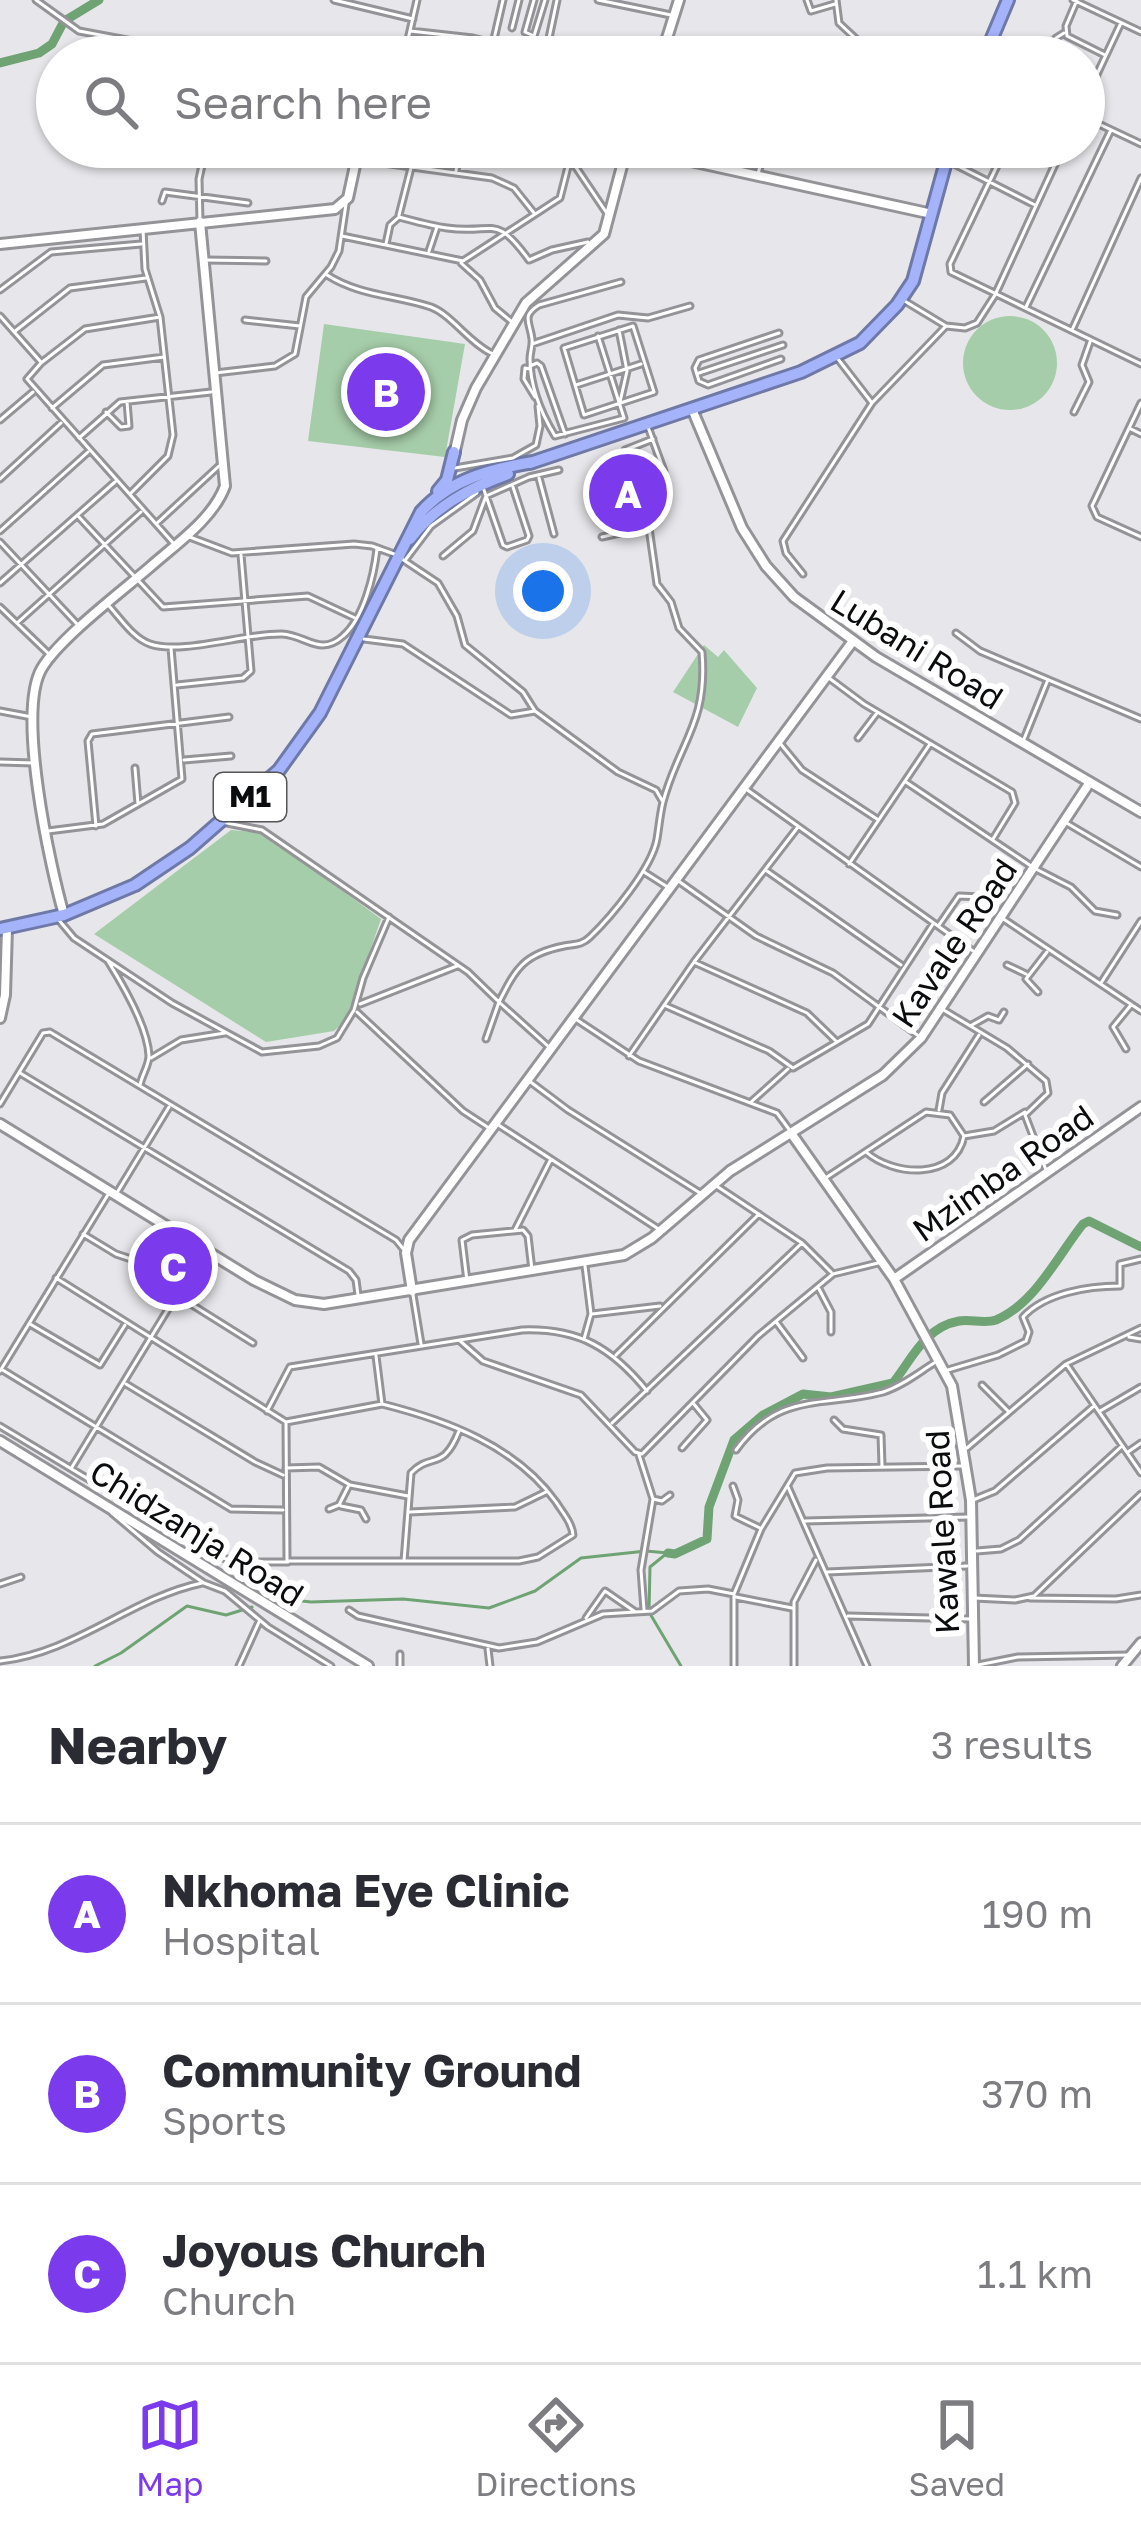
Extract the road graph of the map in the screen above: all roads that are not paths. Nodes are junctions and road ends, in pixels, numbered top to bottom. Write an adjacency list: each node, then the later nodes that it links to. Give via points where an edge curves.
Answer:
1 (36, 0): 22 (street, via 79,31)
2 (334, 0): 16 (street)
3 (417, 0): 16 (street)
4 (503, 0): 25 (street)
5 (519, 0): 18 (street)
6 (534, 0): 7 (street, via 525,32 534,36)
7 (545, 0)
8 (557, 0): 26 (street)
9 (598, 0): 15 (street)
10 (679, 0): 15 (street)
11 (807, 0): 14 (street, via 811,11)
12 (1008, 0): 29 (highway)
13 (1076, 1): 17 (street); 21 (street)
14 (836, 2): 28 (street, via 839,23)
15 (673, 16): 27 (street)
16 (413, 19): 19 (street)
17 (1121, 23): 20 (street); 32 (street)
18 (512, 28)
19 (410, 32): 23 (street); 24 (street)
20 (1141, 32)
21 (1065, 33): 30 (street); 31 (street)
22 (106, 36)
23 (409, 36)
24 (440, 36)
25 (495, 36)
26 (550, 36)
27 (667, 36)
28 (853, 36)
29 (993, 36)
30 (1060, 36)
31 (1070, 36)
32 (1106, 56)
33 (1105, 127): 34 (street)
34 (1111, 130): 35 (street); 36 (street)
35 (1105, 142)
36 (1141, 144)
37 (203, 168): 55 (street)
38 (352, 168): 57 (street)
39 (411, 168): 51 (street); 62 (street)
40 (457, 168): 51 (street)
41 (569, 168): 60 (street, via 562,195)
42 (577, 168): 63 (street)
43 (622, 168): 63 (street)
44 (727, 168): 52 (street)
45 (760, 168): 52 (street)
46 (945, 168): 61 (highway, M1)
47 (968, 168): 54 (street)
48 (996, 168): 54 (street)
49 (1053, 168): 59 (street)
50 (1093, 168): 84 (street)
51 (456, 173): 60 (street, via 502,181)
52 (758, 175): 61 (street)
53 (1141, 178): 92 (street)
54 (989, 182): 59 (street); 81 (street, via 950,268)
55 (199, 194): 56 (street, via 165,192); 58 (street); 64 (street)
56 (162, 201)
57 (346, 202): 64 (street); 68 (street)
58 (248, 203)
59 (1035, 205): 81 (street)
60 (535, 214): 67 (street)
61 (934, 214): 82 (highway, M1)
62 (399, 217): 65 (street); 72 (street)
63 (610, 218): 70 (street)
64 (200, 222): 66 (street); 74 (street)
65 (439, 227): 67 (street); 73 (street)
66 (143, 228): 69 (street); 71 (street)
67 (506, 233): 70 (street, via 529,260); 76 (street)
68 (342, 236): 72 (street); 77 (street)
69 (143, 243): 78 (street); 80 (street, via 51,251)
70 (596, 243): 88 (street, via 534,293)
71 (0, 244)
72 (386, 244): 73 (street)
73 (428, 254): 76 (street)
74 (203, 260): 75 (street); 108 (street)
75 (266, 261)
76 (460, 262): 88 (street)
77 (326, 274): 90 (street, via 306,297); 99 (street, via 437,310)
78 (148, 278): 86 (street); 93 (street, via 70,288)
79 (621, 282): 97 (street, via 533,308 526,321)
80 (0, 290)
81 (995, 295): 84 (street); 89 (street, via 977,322)
82 (901, 299): 89 (street); 101 (highway, M1)
83 (690, 306): 97 (street, via 648,318 618,315)
84 (1024, 309): 92 (street)
85 (0, 316): 93 (street)
86 (160, 317): 100 (street); 103 (street, via 91,326)
87 (245, 320): 90 (street)
88 (513, 322): 99 (street)
89 (946, 326): 119 (street)
90 (302, 327): 108 (street, via 284,363)
91 (619, 330): 95 (street); 104 (street, via 634,327); 107 (street)
92 (1071, 331): 96 (street)
93 (14, 332): 103 (street)
94 (779, 333): 110 (street, via 699,360)
95 (598, 336): 109 (street); 111 (street, via 564,348)
96 (1091, 340): 105 (street); 123 (street, via 1082,365 1089,382)
97 (532, 344): 106 (street)
98 (783, 345): 110 (street)
99 (494, 355): 136 (street, via 463,416)
100 (164, 357): 114 (street); 120 (street, via 103,365)
101 (837, 357): 119 (street); 121 (highway, M1)
102 (781, 359): 110 (street, via 708,385)
103 (41, 363): 112 (street, via 27,377)
104 (644, 364): 107 (street); 118 (street, via 654,392)
105 (1141, 364)
106 (531, 368): 116 (street, via 524,379); 130 (street, via 541,366)
107 (626, 369): 109 (street); 118 (street)
108 (215, 373): 113 (street)
109 (610, 374): 111 (street); 118 (street)
110 (697, 374)
111 (574, 386): 118 (street, via 584,415)
112 (34, 391): 120 (street); 124 (street)
113 (218, 391): 114 (street); 135 (street)
114 (170, 396): 115 (street); 145 (street, via 171,449)
115 (127, 400): 122 (street); 122 (street, via 129,426)
116 (537, 400): 130 (street, via 555,436); 133 (street)
117 (1141, 403): 128 (street)
118 (620, 404): 126 (street)
119 (872, 404): 164 (street, via 782,542)
120 (51, 409): 125 (street)
121 (692, 409): 127 (highway, M1); 177 (street, Lubani Road, via 761,559 794,597)
122 (106, 412): 131 (street)
123 (1074, 412)
124 (0, 420)
125 (62, 422): 131 (street); 139 (street)
126 (626, 425): 127 (highway, M1); 130 (street); 143 (highway, M1)
127 (647, 425): 132 (street)
128 (1129, 428): 129 (street); 155 (street, via 1093,511)
129 (1141, 434)
130 (564, 436): 133 (street)
131 (78, 439): 134 (street)
132 (652, 439): 138 (street); 149 (street, via 622,457 625,499)
133 (539, 440): 136 (street, via 513,458)
134 (89, 451): 141 (street); 151 (street)
135 (225, 460): 150 (street); 153 (street, via 220,498)
136 (454, 462): 143 (highway); 144 (street); 147 (highway, M1)
137 (559, 470): 140 (street)
138 (664, 471)
139 (1, 476)
140 (539, 478): 142 (street); 152 (street)
141 (116, 481): 145 (street); 148 (street)
142 (513, 485): 143 (street); 143 (street, via 527,540 503,545)
143 (480, 487): 144 (highway, M1); 161 (street, via 473,531); 162 (street)
144 (459, 488): 147 (highway, M1); 162 (highway, M1)
145 (129, 495): 146 (street)
146 (143, 510): 150 (street); 157 (street)
147 (421, 512): 162 (highway, M1)
148 (78, 515): 157 (street); 163 (street)
149 (638, 517): 154 (street, via 633,530); 202 (street, via 649,528 657,584 703,656 698,720)
150 (156, 524): 158 (street)
151 (0, 531)
152 (554, 534)
153 (185, 536): 158 (street); 160 (street)
154 (602, 537)
155 (1141, 538)
156 (0, 542): 163 (street)
157 (105, 545): 165 (street); 167 (street)
158 (175, 545): 165 (street)
159 (378, 547): 160 (street); 162 (street); 171 (street)
160 (241, 553): 168 (street)
161 (443, 556)
162 (401, 557): 176 (highway, M1); 184 (street, via 438,583 465,645 524,692)
163 (21, 565): 166 (street); 167 (street)
164 (803, 574)
165 (136, 579): 168 (street, via 167,608); 169 (street)
166 (0, 583)
167 (49, 594): 172 (street); 173 (street)
168 (243, 601): 171 (street, via 308,596); 175 (street)
169 (108, 605): 173 (street); 178 (street, via 143,640)
170 (0, 608): 172 (street)
171 (355, 619): 175 (street, via 341,638 320,647 286,634)
172 (17, 623): 179 (street)
173 (81, 628): 179 (street)
174 (956, 633): 181 (street)
175 (248, 638): 178 (street); 182 (street, via 246,676)
176 (356, 638): 184 (street, via 403,644 511,715); 207 (highway, M1, via 304,740)
177 (853, 641): 180 (street); 192 (street, Lubani Road)
178 (171, 646): 182 (street)
179 (51, 656): 186 (street, via 36,680)
180 (828, 677): 185 (street); 191 (street)
181 (1048, 680): 188 (street); 192 (street)
182 (175, 686): 189 (street)
183 (0, 711): 186 (street)
184 (535, 711): 202 (street)
185 (878, 712): 190 (street); 193 (street)
186 (34, 717): 197 (street)
187 (229, 717): 189 (street)
188 (1141, 719)
189 (178, 723): 195 (street); 208 (street, via 89,737)
190 (858, 738)
191 (779, 742): 201 (street); 205 (street, via 802,770)
192 (1023, 742): 200 (street, Lubani Road)
193 (931, 743): 199 (street); 211 (street, via 1015,794)
194 (231, 755): 195 (street)
195 (183, 760): 203 (street, via 182,779)
196 (0, 762): 197 (street)
197 (38, 763): 210 (street)
198 (135, 768): 203 (street)
199 (906, 782): 205 (street); 211 (street)
200 (1090, 782): 204 (street, Lubani Road); 206 (street, Kavale Road)
201 (745, 788): 209 (street); 217 (street)
202 (663, 802): 216 (street)
203 (138, 806): 208 (street)
204 (1141, 812)
205 (879, 820): 212 (street)
206 (1064, 821): 213 (street); 214 (street, Kavale Road)
207 (221, 822): 220 (highway, M1, via 153,874); 222 (street, via 262,830)
208 (96, 826): 210 (street)
209 (798, 827): 212 (street); 215 (street)
210 (44, 831): 220 (street)
211 (993, 838): 214 (street)
212 (849, 864): 225 (street)
213 (1141, 867)
214 (1034, 868): 219 (street, via 1098,912); 221 (street, Kavale Road)
215 (766, 870): 223 (street); 233 (street)
216 (642, 871): 217 (street); 237 (street, via 585,942 534,955 514,970)
217 (673, 884): 223 (street); 246 (street)
218 (982, 897): 225 (street, via 959,896)
219 (1117, 915)
220 (60, 916): 226 (highway, M1); 229 (street, via 74,938)
221 (1000, 916): 227 (street); 228 (street, Kavale Road)
222 (389, 917): 232 (street); 241 (street)
223 (728, 918): 230 (street); 239 (street)
224 (1141, 922): 235 (street)
225 (936, 925): 228 (street); 233 (street)
226 (3, 929): 245 (street)
227 (1048, 951): 234 (street); 235 (street)
228 (977, 953): 242 (street, Kavale Road)
229 (107, 960): 249 (street); 256 (street)
230 (694, 962): 238 (street); 252 (street, via 807,1013)
231 (1007, 965): 234 (street)
232 (459, 966): 237 (street); 241 (street)
233 (902, 967): 239 (street)
234 (1028, 974): 236 (street)
235 (1100, 984): 240 (street)
236 (1038, 992)
237 (499, 1003): 251 (street); 253 (street)
238 (664, 1005): 255 (street); 258 (street)
239 (879, 1005): 250 (street); 252 (street, via 864,1028)
240 (1130, 1005): 243 (street); 254 (street, via 1113,1028)
241 (355, 1008): 249 (street, via 337,1039 320,1046 262,1052); 270 (street, via 463,1111)
242 (941, 1008): 247 (street); 250 (street, Kavale Road)
243 (1141, 1011)
244 (1004, 1012): 247 (street)
245 (0, 1018)
246 (573, 1018): 253 (street); 255 (street)
247 (970, 1026): 248 (street)
248 (981, 1032): 257 (street); 267 (street)
249 (225, 1033): 256 (street, via 181,1040)
250 (921, 1038): 271 (street, Kavale Road, via 883,1076)
251 (486, 1039)
252 (838, 1044): 258 (street)
253 (551, 1048): 260 (street)
254 (1126, 1049)
255 (629, 1056): 263 (street)
256 (149, 1059): 261 (street)
257 (1028, 1064): 262 (street); 268 (street, via 1048,1089)
258 (789, 1067): 263 (street)
259 (18, 1072): 261 (street, via 50,1032); 264 (street); 273 (street)
260 (527, 1080): 270 (street); 280 (street)
261 (140, 1088): 265 (street)
262 (984, 1102)
263 (749, 1103): 271 (street, via 777,1113)
264 (0, 1104)
265 (170, 1106): 273 (street); 288 (street)
266 (1141, 1107): 276 (street, Mzimba Road)
267 (938, 1111): 272 (street); 274 (street)
268 (1027, 1111): 272 (street, via 994,1131); 276 (street)
269 (0, 1124): 279 (street, Kavale Road)
270 (493, 1126): 275 (street); 288 (street)
271 (791, 1133): 277 (street); 278 (street, Kavale Road)
272 (964, 1136): 274 (street, via 952,1156 913,1173)
273 (143, 1149): 279 (street); 300 (street, via 352,1274)
274 (866, 1152): 277 (street)
275 (552, 1157): 282 (street); 284 (street)
276 (1047, 1171): 295 (street, Mzimba Road)
277 (822, 1181): 290 (street)
278 (713, 1184): 280 (street, Kavale Road); 281 (street)
279 (113, 1193): 283 (street, Kavale Road); 285 (street)
280 (702, 1194): 284 (street, Kavale Road)
281 (759, 1214): 286 (street); 301 (street)
282 (514, 1230): 292 (street, via 527,1233); 296 (street, via 465,1237)
283 (174, 1231): 285 (street, via 160,1252 140,1262); 287 (street, Kavale Road)
284 (662, 1231): 291 (street, Kavale Road, via 624,1256)
285 (82, 1233): 294 (street)
286 (802, 1243): 293 (street); 325 (street)
287 (204, 1249): 299 (street); 300 (street, Kavale Road, via 295,1300)
288 (406, 1253): 298 (street)
289 (1141, 1259): 321 (street, via 1120,1264 1120,1286 1034,1307 1023,1317 1026,1341)
290 (881, 1263): 293 (street); 295 (street)
291 (584, 1264): 292 (street, Kavale Road); 302 (street)
292 (532, 1272): 296 (street, Kavale Road)
293 (832, 1274): 297 (street)
294 (56, 1278): 304 (street); 305 (street)
295 (894, 1279): 318 (street, Kawale Road)
296 (467, 1283): 298 (street, Kavale Road)
297 (818, 1287): 303 (street); 307 (street)
298 (412, 1291): 300 (street, Kavale Road); 314 (street)
299 (176, 1296): 310 (street); 313 (street)
300 (358, 1300)
301 (662, 1305): 302 (street); 316 (street)
302 (591, 1314): 312 (street)
303 (776, 1322): 317 (street); 326 (street)
304 (28, 1323): 305 (street, via 95,1364); 320 (street)
305 (126, 1324): 310 (street)
306 (1141, 1328): 308 (street)
307 (831, 1332)
308 (1127, 1337): 309 (street); 319 (street)
309 (1141, 1339)
310 (151, 1340): 322 (street); 329 (street)
311 (459, 1340): 312 (street, via 540,1330); 314 (street); 333 (street, via 483,1360 581,1395)
312 (584, 1340): 316 (street)
313 (253, 1343)
314 (421, 1346): 315 (street)
315 (375, 1354): 327 (street); 329 (street, via 290,1367)
316 (616, 1355): 325 (street)
317 (802, 1358)
318 (941, 1359): 321 (street, Kawale Road); 342 (street, via 890,1390 794,1405)
319 (1066, 1364): 328 (street); 330 (street)
320 (1, 1368): 335 (street)
321 (946, 1370): 341 (street, Kawale Road)
322 (124, 1383): 335 (street); 350 (street)
323 (982, 1385): 330 (street)
324 (1141, 1387): 328 (street)
325 (647, 1391): 333 (street)
326 (692, 1401): 340 (street, via 706,1420); 344 (street)
327 (382, 1404): 332 (street); 336 (street)
328 (1096, 1409): 339 (street); 360 (street, via 994,1491)
329 (267, 1411): 332 (street)
330 (1009, 1413): 341 (street)
331 (834, 1420): 346 (street, via 843,1430 881,1435)
332 (286, 1422): 348 (street)
333 (611, 1424): 344 (street)
334 (0, 1426): 347 (street)
335 (97, 1426): 347 (street); 365 (street, via 231,1509)
336 (460, 1430): 354 (street); 358 (street, via 444,1457 413,1468)
337 (0, 1441): 361 (street, Chidzanja Road)
338 (1141, 1443): 343 (street)
339 (1122, 1446): 343 (street); 371 (street, via 1019,1540)
340 (682, 1448)
341 (965, 1449): 345 (street, Kawale Road)
342 (736, 1450)
343 (1126, 1453): 349 (street)
344 (638, 1454): 359 (street)
345 (968, 1466): 346 (street); 360 (street, Kawale Road)
346 (882, 1467): 352 (street, via 803,1470)
347 (71, 1468): 373 (street, via 218,1557)
348 (284, 1468): 350 (street); 351 (street, via 319,1467)
349 (1141, 1473)
350 (284, 1476): 365 (street)
351 (350, 1485): 355 (street); 362 (street)
352 (787, 1485): 369 (street); 370 (street)
353 (733, 1486): 370 (street, via 735,1516)
354 (548, 1491): 366 (street, via 515,1507); 374 (street, via 574,1530 554,1549 524,1560)
355 (391, 1492): 358 (street); 363 (street)
356 (1141, 1494): 383 (street)
357 (670, 1495): 359 (street)
358 (408, 1496): 363 (street)
359 (653, 1499): 387 (street, via 642,1558)
360 (971, 1500): 367 (street, Kawale Road)
361 (101, 1502): 378 (street); 399 (street, Chidzanja Road)
362 (340, 1504): 364 (street); 368 (street)
363 (407, 1504): 366 (street)
364 (329, 1509)
365 (285, 1510): 373 (street)
366 (406, 1512): 374 (street)
367 (971, 1517): 369 (street); 371 (street, Kawale Road)
368 (365, 1519)
369 (803, 1521): 372 (street)
370 (761, 1529): 380 (street)
371 (972, 1551): 375 (street, Kawale Road)
372 (818, 1558): 376 (street); 384 (street)
373 (290, 1562): 374 (street)
374 (404, 1562)
375 (972, 1566): 376 (street); 382 (street, Kawale Road)
376 (825, 1573): 388 (street)
377 (21, 1577): 379 (street)
378 (204, 1583): 391 (street); 396 (street, via 66,1643)
379 (0, 1584)
380 (734, 1595): 384 (street); 387 (street, via 679,1592); 402 (street)
381 (1141, 1595): 383 (street)
382 (972, 1598): 383 (street); 390 (street, Kawale Road)
383 (1028, 1598)
384 (793, 1608): 403 (street)
385 (349, 1610): 393 (street)
386 (636, 1612): 387 (street); 389 (street); 389 (street, via 605,1591)
387 (647, 1612)
388 (846, 1616): 390 (street); 404 (street)
389 (585, 1619): 393 (street, via 537,1642)
390 (973, 1619): 405 (street, Kawale Road)
391 (260, 1620): 397 (street); 398 (street)
392 (1141, 1643): 395 (street)
393 (488, 1647): 401 (street)
394 (400, 1654): 400 (street)
395 (1131, 1655): 405 (street); 406 (street)
396 (0, 1660)
397 (239, 1666)
398 (331, 1666)
399 (368, 1666)
400 (400, 1666)
401 (490, 1666)
402 (734, 1666)
403 (794, 1666)
404 (867, 1666)
405 (974, 1666)
406 (1122, 1666)

